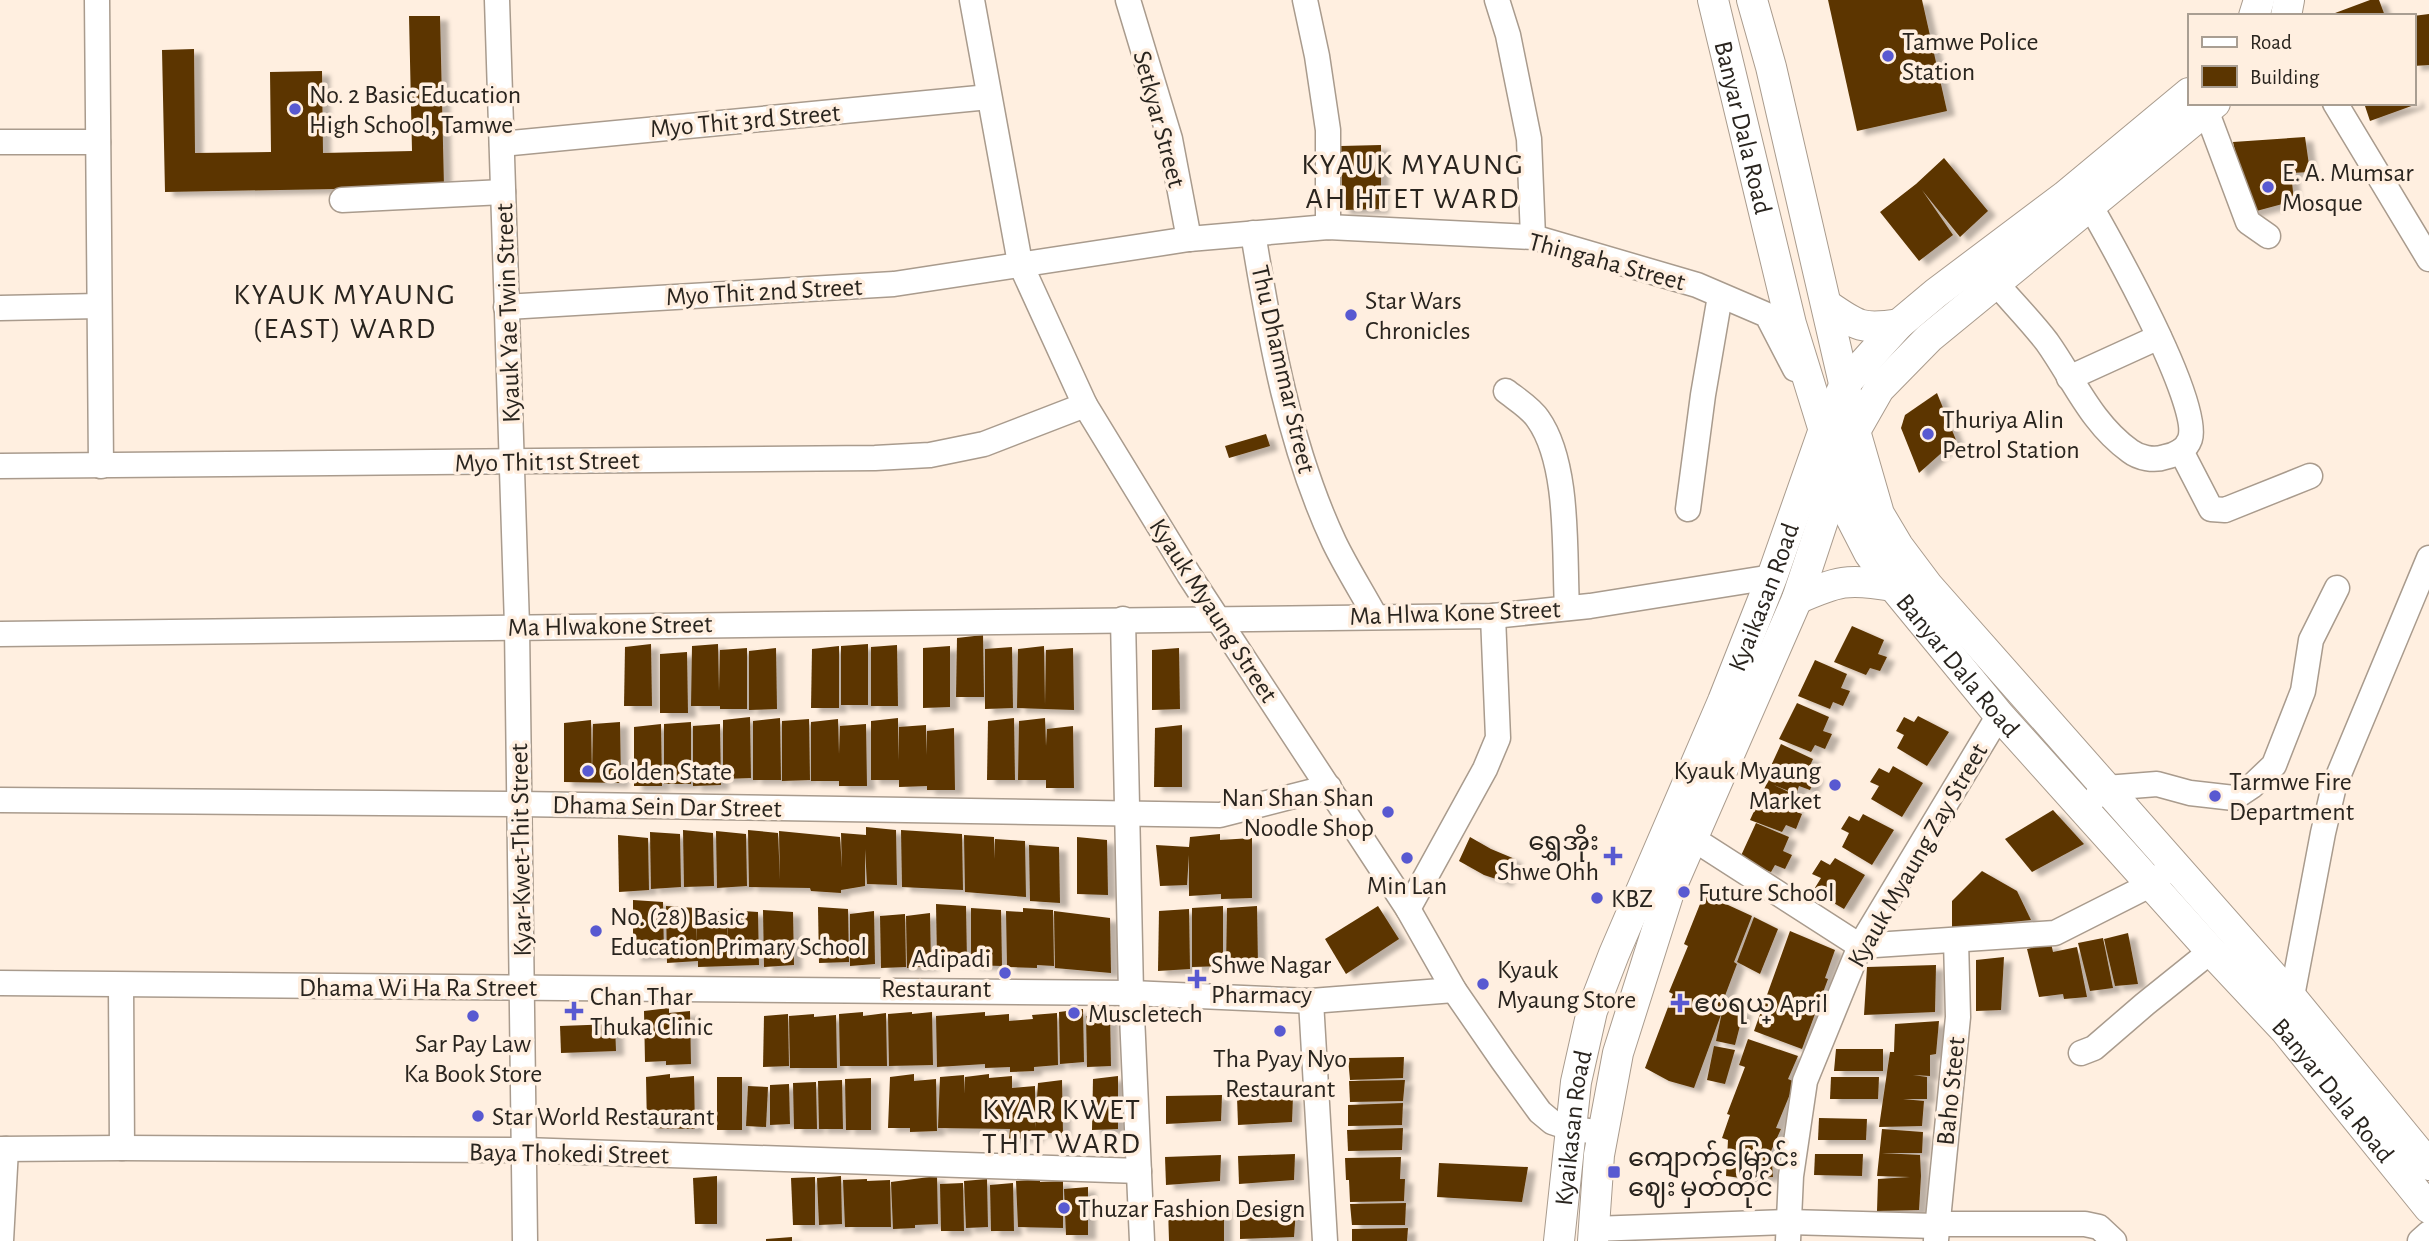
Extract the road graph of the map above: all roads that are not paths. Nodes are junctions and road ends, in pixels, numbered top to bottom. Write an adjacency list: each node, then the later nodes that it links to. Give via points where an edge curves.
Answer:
1 (97, 0): 15 (street)
2 (497, 0): 16 (street, Kyauk Yae Twin Street)
3 (972, 0): 9 (street, Kyauk Myaung Street)
4 (1128, 0): 24 (street, Setkyar Street, via 1170,139)
5 (1305, 0): 20 (street, via 1328,130)
6 (1497, 0): 23 (street, via 1529,139)
7 (1713, 0): 39 (main road, Banyar Dala Road, via 1791,324)
8 (1752, 0): 30 (main road, Banyar Dala Road)
9 (989, 97): 16 (street, Myo Thit 3rd Street); 26 (street, Kyauk Myaung Street)
10 (2200, 105): 33 (main road, Kyaikasan Road, via 2065,196)
11 (2201, 105): 19 (main road, Kyaikasan Road)
12 (2205, 105): 22 (street, via 2248,222)
13 (2336, 105): 25 (street)
14 (0, 142): 15 (street)
15 (98, 142): 29 (street)
16 (502, 144): 17 (street, Kyauk Yae Twin Street)
17 (503, 192): 18 (street); 31 (street, Kyauk Yae Twin Street)
18 (342, 200)
19 (2091, 207): 27 (main road, Kyaikasan Road); 34 (street)
20 (1328, 227): 21 (street, Thingaha Street); 23 (street, Thingaha Street)
21 (1253, 233): 24 (street, Thingaha Street); 54 (street, Thu Dhammar Street, via 1281,383 1308,478 1334,542)
22 (2268, 236)
23 (1533, 237): 28 (street, Thingaha Street, via 1697,285)
24 (1189, 239): 26 (street, Thingaha Street)
25 (2429, 259)
26 (1020, 264): 31 (street, Myo Thit 2nd Street, via 894,284); 38 (street, Kyauk Myaung Street)
27 (1995, 282): 35 (street, via 2046,342); 40 (main road, Kyaikasan Road, via 1900,366 1880,389)
28 (1720, 296): 39 (street, Thingaha Street, via 1767,315); 47 (street)
29 (99, 306): 32 (street); 44 (street)
30 (1827, 306): 33 (main road, via 1854,324 1873,328); 36 (main road, Banyar Dala Road)
31 (506, 307): 42 (street, Kyauk Yae Twin Street)
32 (0, 308)
33 (1899, 324): 36 (main road, Kyaikasan Road)
34 (2159, 337): 35 (street); 41 (street, via 2190,415 2190,439)
35 (2069, 378): 41 (street, via 2097,422 2132,453 2156,460)
36 (1844, 384): 39 (main road, Kyaikasan Road); 40 (main road, Banyar Dala Road)
37 (1506, 391): 53 (street, via 1537,417 1554,449 1562,496)
38 (1085, 405): 42 (street, Myo Thit 1st Street, via 984,444 930,455); 57 (street, Kyauk Myaung Street)
39 (1823, 432): 45 (main road, Banyar Dala Road); 49 (main road, Kyaikasan Road)
40 (1855, 432): 45 (main road, Kyaikasan Road); 61 (main road, Banyar Dala Road, via 1879,514 1898,547)
41 (2180, 451): 46 (street, via 2211,509 2225,510)
42 (511, 461): 44 (street, Myo Thit 1st Street); 58 (street, Kyauk Yae Twin Street)
43 (0, 466): 44 (street, Myo Thit 1st Street)
44 (101, 466)
45 (1838, 475): 50 (main road, Banyar Dala Road, via 1869,553); 52 (main road, Kyaikasan Road)
46 (2310, 476)
47 (1688, 509)
48 (2429, 558): 80 (street, via 2334,786)
49 (1772, 577): 53 (street, Ma Hlwa Kone Street); 84 (main road, Kyaikasan Road, via 1597,1000 1576,1082)
50 (1892, 586): 52 (main road, via 1861,580 1834,583); 60 (main road, Banyar Dala Road)
51 (2337, 588): 64 (street, via 2311,640 2304,691 2274,765 2252,786 2234,798 2190,793 2157,783)
52 (1797, 599): 69 (main road, Kyaikasan Road)
53 (1567, 608): 55 (street, Ma Hlwa Kone Street)
54 (1375, 616): 55 (street, Ma Hlwa Kone Street); 57 (street, Ma Hlwa Kone Street)
55 (1493, 616): 71 (street, via 1498,738)
56 (1123, 619): 57 (street, Ma Hlwakone Street); 58 (street, Ma Hlwakone Street); 68 (street)
57 (1219, 620): 63 (street, Kyauk Myaung Street)
58 (517, 626): 59 (street, Ma Hlwakone Street); 66 (street, Kyar-Kwet-Thit Street)
59 (0, 634)
60 (1999, 715): 62 (main road, Banyar Dala Road); 73 (street, Kyauk Myaung Zay Street)
61 (2043, 716): 62 (main road); 64 (main road, Banyar Dala Road)
62 (2019, 737): 67 (main road, Banyar Dala Road)
63 (1329, 787): 68 (street, Dhama Sein Dar Street, via 1220,815); 71 (street, Kyauk Myaung Street)
64 (2106, 788): 67 (street); 70 (main road, Banyar Dala Road)
65 (0, 800): 66 (street, Dhama Sein Dar Street)
66 (519, 804): 68 (street, Dhama Sein Dar Street); 77 (street, Kyar-Kwet-Thit Street)
67 (2083, 808): 70 (main road, Banyar Dala Road)
68 (1129, 815): 79 (street)
69 (1692, 838): 73 (street); 85 (main road, Kyaikasan Road, via 1668,892 1618,1053)
70 (2163, 874): 72 (street, via 2056,933); 74 (main road, Banyar Dala Road); 80 (main road, Banyar Dala Road)
71 (1408, 909): 78 (street, Kyauk Myaung Street)
72 (1956, 940): 73 (street); 95 (street, Baho Steet, via 1958,1017)
73 (1860, 946): 92 (street, Kyauk Myaung Zay Street, via 1805,1082)
74 (2211, 951): 82 (main road, Banyar Dala Road); 83 (street, via 2094,1048)
75 (0, 984): 76 (street, Dhama Wi Ha Ra Street)
76 (121, 985): 77 (street, Dhama Wi Ha Ra Street); 86 (street)
77 (521, 988): 79 (street, Dhama Wi Ha Ra Street); 88 (street, Kyar-Kwet-Thit Street)
78 (1454, 990): 81 (street, Dhama Wi Ha Ra Street); 84 (street, Kyauk Myaung Street, via 1540,1112)
79 (1130, 993): 81 (street, Dhama Wi Ha Ra Street); 90 (street)
80 (2292, 998): 82 (street); 89 (main road, Banyar Dala Road)
81 (1311, 1001): 100 (street)
82 (2285, 1030): 91 (main road, Banyar Dala Road)
83 (2081, 1053)
84 (1570, 1128): 85 (street, Kyauk Myaung Street); 101 (main road, Kyaikasan Road)
85 (1602, 1133): 96 (main road, Kyaikasan Road)
86 (122, 1148): 87 (street, Baya Thokedi Street); 88 (street, Baya Thokedi Street)
87 (3, 1149): 97 (street)
88 (524, 1150): 90 (street, Baya Thokedi Street); 98 (street, Kyar-Kwet-Thit Street)
89 (2429, 1165)
90 (1139, 1171): 99 (street)
91 (2429, 1208)
92 (1788, 1232): 95 (street); 96 (street)
93 (2084, 1232): 95 (street, via 1945,1224); 102 (street, via 2099,1227)
94 (2429, 1233): 103 (street)
95 (1936, 1234)
96 (1593, 1235)
97 (2, 1241)
98 (525, 1241)
99 (1142, 1241)
100 (1325, 1241)
101 (1559, 1241)
102 (2114, 1241)
103 (2420, 1241)

